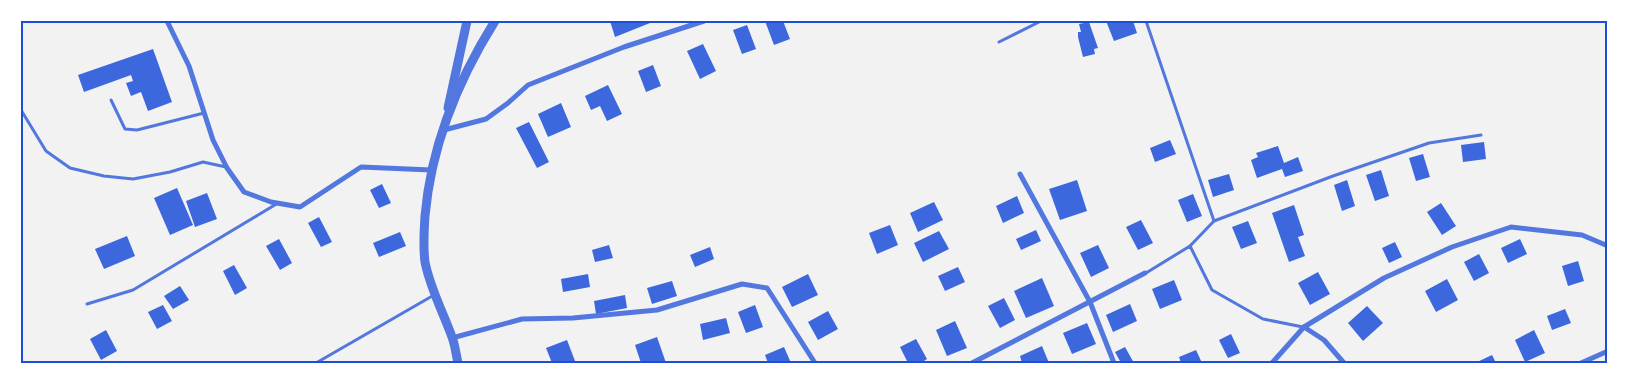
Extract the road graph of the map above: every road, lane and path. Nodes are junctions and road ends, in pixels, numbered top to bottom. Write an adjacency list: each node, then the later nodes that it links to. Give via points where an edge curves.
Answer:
1 (167, 21): 10 (street, via 189,66)
2 (468, 21): 11 (street)
3 (495, 21): 11 (street, via 466,72)
4 (704, 21): 11 (street, via 624,47 528,85 486,119)
5 (1041, 21): 7 (lane)
6 (1146, 21): 17 (lane)
7 (999, 42)
8 (111, 100): 10 (lane, via 125,129 137,130)
9 (21, 110): 13 (lane, via 46,151 70,168 104,176 133,178 203,162)
10 (204, 113): 13 (street)
11 (444, 130): 14 (street)
12 (1481, 135): 17 (lane, via 1429,143)
13 (227, 168): 16 (street, via 244,192)
14 (431, 170): 16 (street, via 361,167 300,207); 21 (street, via 424,228 425,261)
15 (1020, 174): 22 (street)
16 (278, 203): 23 (lane, via 132,290)
17 (1214, 221): 18 (lane)
18 (1190, 246): 20 (lane); 24 (lane, via 1212,290 1263,319)
19 (1608, 246): 24 (street, via 1582,235 1511,227 1452,247 1384,278)
20 (1145, 273): 22 (street)
21 (435, 295): 25 (street); 27 (lane)
22 (1090, 302): 30 (street); 31 (street)
23 (87, 304)
24 (1304, 327): 32 (street); 33 (street, via 1324,340)
25 (452, 338): 28 (street); 29 (street, via 522,319 657,310 742,284 768,288)
26 (1608, 351): 34 (street)
27 (316, 363)
28 (458, 363)
29 (815, 363)
30 (972, 363)
31 (1114, 363)
32 (1272, 363)
33 (1344, 363)
34 (1581, 363)

